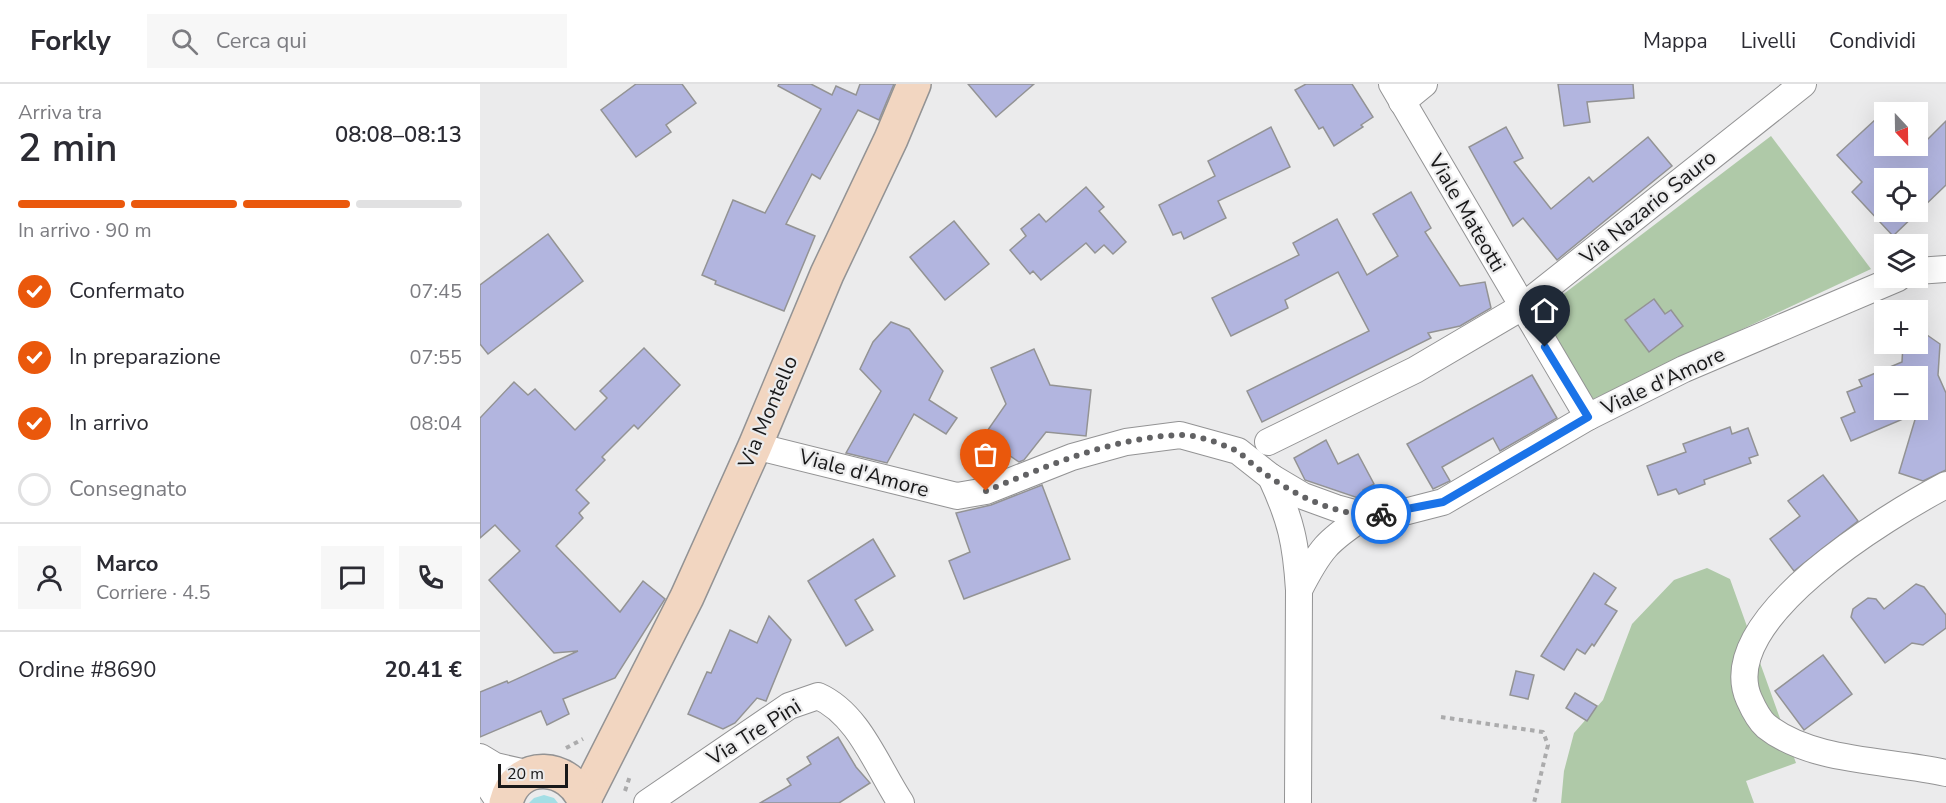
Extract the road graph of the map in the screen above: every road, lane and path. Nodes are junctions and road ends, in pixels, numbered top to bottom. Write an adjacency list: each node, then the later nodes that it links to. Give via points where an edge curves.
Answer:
1 (914, 84): 11 (street, Via Montello, via 827,274)
2 (1424, 84): 4 (street)
3 (1803, 84): 8 (street, Via Nazario Sauro)
4 (1397, 93): 8 (street, Viale Mateotti)
5 (1946, 268): 6 (street)
6 (1928, 270)
7 (1874, 288): 9 (street, Viale d'Amore, via 1695,364)
8 (1522, 307): 9 (street, Viale Mateotti); 10 (street, Via Nazario Sauro, via 1414,370)
9 (1588, 417): 14 (street, Viale d'Amore, via 1443,502)
10 (1268, 442)
11 (755, 446): 12 (street, Viale d'Amore, via 957,496 986,491 1126,442 1180,435 1238,451); 17 (street, Via Montello, via 687,597)
12 (1271, 477): 14 (street, Viale d'Amore, via 1303,496); 15 (street, via 1289,516)
13 (1946, 485): 21 (street, via 1884,519 1794,590 1754,639 1743,686 1754,711 1766,725 1808,746 1880,764)
14 (1365, 516): 15 (street, via 1318,553)
15 (1299, 590): 27 (street)
16 (1441, 717): 28 (path, via 1543,732 1548,745)
17 (602, 734): 19 (street); 19 (path, via 584,738); 23 (street, Via Montello, via 606,761)
18 (480, 758): 19 (street, via 495,766)
19 (548, 765): 23 (street, via 576,785); 25 (street, via 512,788)
20 (480, 773): 24 (street)
21 (1946, 773)
22 (891, 800): 26 (street, Via Tre Pini, via 853,724 834,703 818,696 789,706)
23 (585, 802)
24 (500, 803)
25 (506, 803)
26 (647, 803)
27 (1298, 803)
28 (1534, 803)

